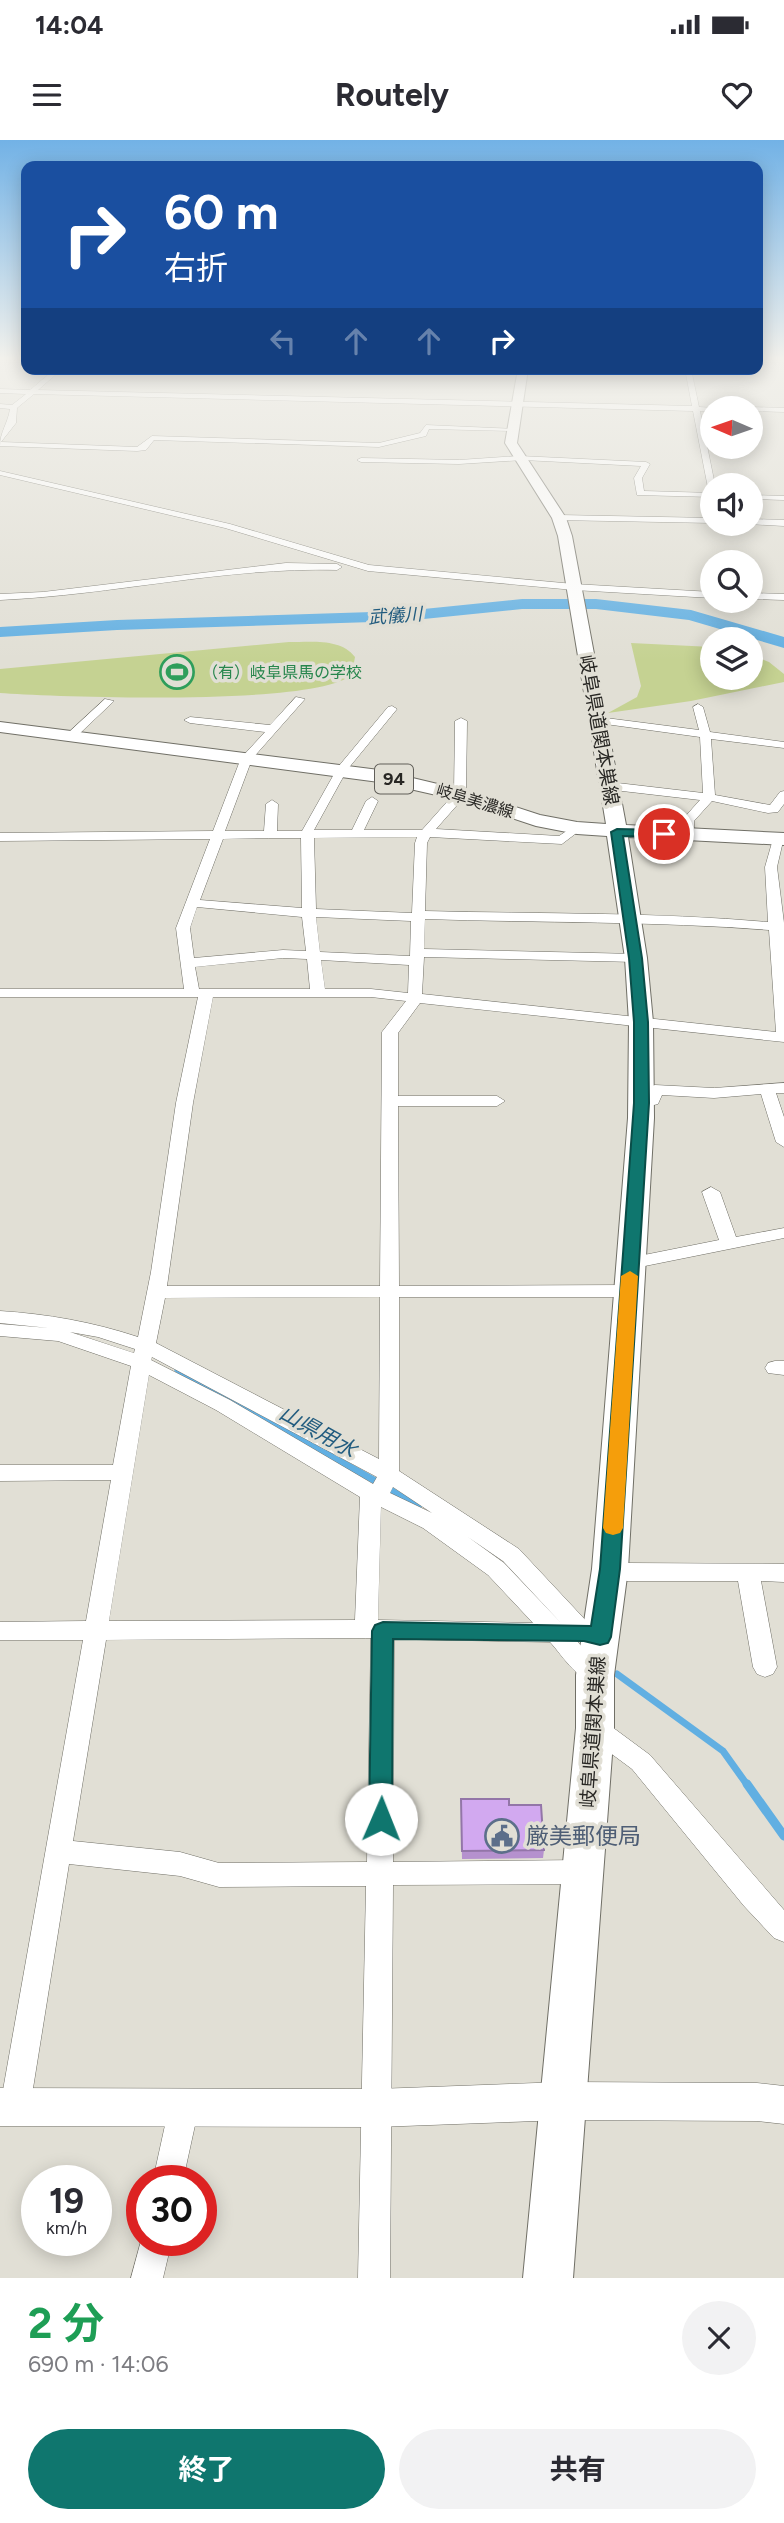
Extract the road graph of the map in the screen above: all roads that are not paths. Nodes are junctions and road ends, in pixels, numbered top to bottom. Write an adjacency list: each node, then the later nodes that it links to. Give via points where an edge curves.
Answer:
1 (361, 460): 2 (street)
2 (401, 460): 3 (street)
3 (493, 460)
4 (521, 460): 10 (main road)
5 (557, 460): 7 (street, via 646,464 638,478 640,493)
6 (0, 472): 14 (street, via 227,526)
7 (700, 495)
8 (763, 497): 9 (street)
9 (784, 498)
10 (559, 518): 11 (street); 15 (main road)
11 (700, 522)
12 (763, 522): 13 (street)
13 (784, 523)
14 (368, 568): 15 (street, via 495,577); 18 (street, via 286,566 43,596)
15 (575, 589): 16 (street); 25 (main road, 岐阜県道関本巣線)
16 (700, 594)
17 (763, 596): 19 (street)
18 (0, 597)
19 (784, 597)
20 (300, 699): 28 (street)
21 (109, 701): 30 (street)
22 (698, 707): 29 (street)
23 (392, 709): 33 (street)
24 (190, 720): 28 (street)
25 (598, 720): 29 (street); 34 (main road, 岐阜県道関本巣線)
26 (461, 721): 35 (street)
27 (0, 727): 30 (main road, 岐阜美濃線 / 94)
28 (272, 729): 32 (street)
29 (705, 733): 31 (street); 37 (street)
30 (72, 735): 32 (main road, 岐阜美濃線 / 94)
31 (784, 745)
32 (247, 758): 33 (main road, 岐阜美濃線 / 94); 45 (street)
33 (342, 769): 35 (main road, 岐阜美濃線 / 94); 47 (street)
34 (609, 786): 37 (street); 41 (main road, 岐阜県道関本巣線)
35 (460, 795): 40 (main road, 岐阜美濃線 / 94); 43 (street)
36 (784, 795): 37 (street, via 774,809)
37 (709, 797): 44 (street, via 688,820)
38 (372, 801): 42 (street)
39 (272, 804): 46 (street)
40 (578, 828): 41 (main road, 岐阜美濃線 / 94); 43 (street, via 562,841)
41 (617, 832): 44 (main road, 岐阜美濃線 / 94); 53 (main road, 岐阜県道関本巣線)
42 (356, 834): 43 (street); 47 (street)
43 (425, 834): 52 (street)
44 (688, 834): 49 (main road, 岐阜美濃線 / 94)
45 (218, 835): 46 (street); 48 (street); 50 (street)
46 (270, 835): 47 (street)
47 (307, 835): 51 (street)
48 (0, 837)
49 (781, 839): 54 (street, via 771,867)
50 (192, 903): 51 (street); 58 (street, via 183,928)
51 (309, 913): 52 (street); 55 (street)
52 (418, 916): 53 (street); 56 (street)
53 (630, 920): 54 (street); 57 (main road, 岐阜県道関本巣線)
54 (780, 926): 64 (street)
55 (312, 955): 56 (street); 58 (street); 61 (street)
56 (416, 957): 57 (street); 62 (street)
57 (636, 958): 63 (main road, 岐阜県道関本巣線)
58 (188, 963): 60 (street)
59 (0, 993): 60 (street)
60 (199, 993): 61 (street); 74 (street, via 201,1032 186,1095)
61 (318, 993): 62 (street)
62 (415, 998): 63 (street); 66 (street, via 390,1032)
63 (641, 1022): 64 (street); 68 (main road, 岐阜県道関本巣線)
64 (784, 1034)
65 (776, 1088): 68 (street, via 714,1093 655,1090 652,1101); 69 (street)
66 (391, 1101): 67 (street); 75 (street)
67 (498, 1101)
68 (642, 1103): 73 (main road, 岐阜県道関本巣線)
69 (784, 1142)
70 (711, 1192): 72 (street)
71 (784, 1233): 72 (street)
72 (729, 1242): 73 (street)
73 (630, 1277): 75 (street); 82 (main road, 岐阜県道関本巣線)
74 (156, 1292): 75 (street); 78 (street)
75 (390, 1293): 81 (street)
76 (0, 1317): 78 (street, via 102,1331)
77 (0, 1330): 78 (street, via 60,1335)
78 (144, 1354): 79 (street); 81 (street)
79 (123, 1472): 80 (street); 87 (street)
80 (0, 1473)
81 (381, 1484): 85 (street); 88 (street)
82 (610, 1569): 83 (street); 88 (main road, 岐阜県道関本巣線)
83 (748, 1573): 84 (street); 89 (street)
84 (784, 1573)
85 (374, 1630): 87 (street); 88 (street); 94 (street)
86 (0, 1631): 87 (street)
87 (96, 1631): 92 (street)
88 (575, 1634): 90 (main road, 岐阜県道関本巣線); 90 (street)
89 (765, 1667)
90 (596, 1675): 91 (main road, 岐阜県道関本巣線)
91 (596, 1728): 93 (main road, 岐阜県道関本巣線); 95 (street, via 641,1762)
92 (59, 1851): 94 (street, via 180,1864 219,1875); 98 (street)
93 (583, 1872): 94 (street); 96 (main road, 岐阜県道関本巣線)
94 (380, 1873): 100 (street)
95 (784, 1929)
96 (564, 2101): 97 (street); 100 (street); 105 (main road, 岐阜県道関本巣線)
97 (784, 2105)
98 (8, 2107): 99 (street)
99 (184, 2107): 100 (street); 101 (street)
100 (377, 2108): 104 (street)
101 (171, 2165)
102 (153, 2256): 103 (street)
103 (148, 2278)
104 (374, 2278)
105 (548, 2278)

